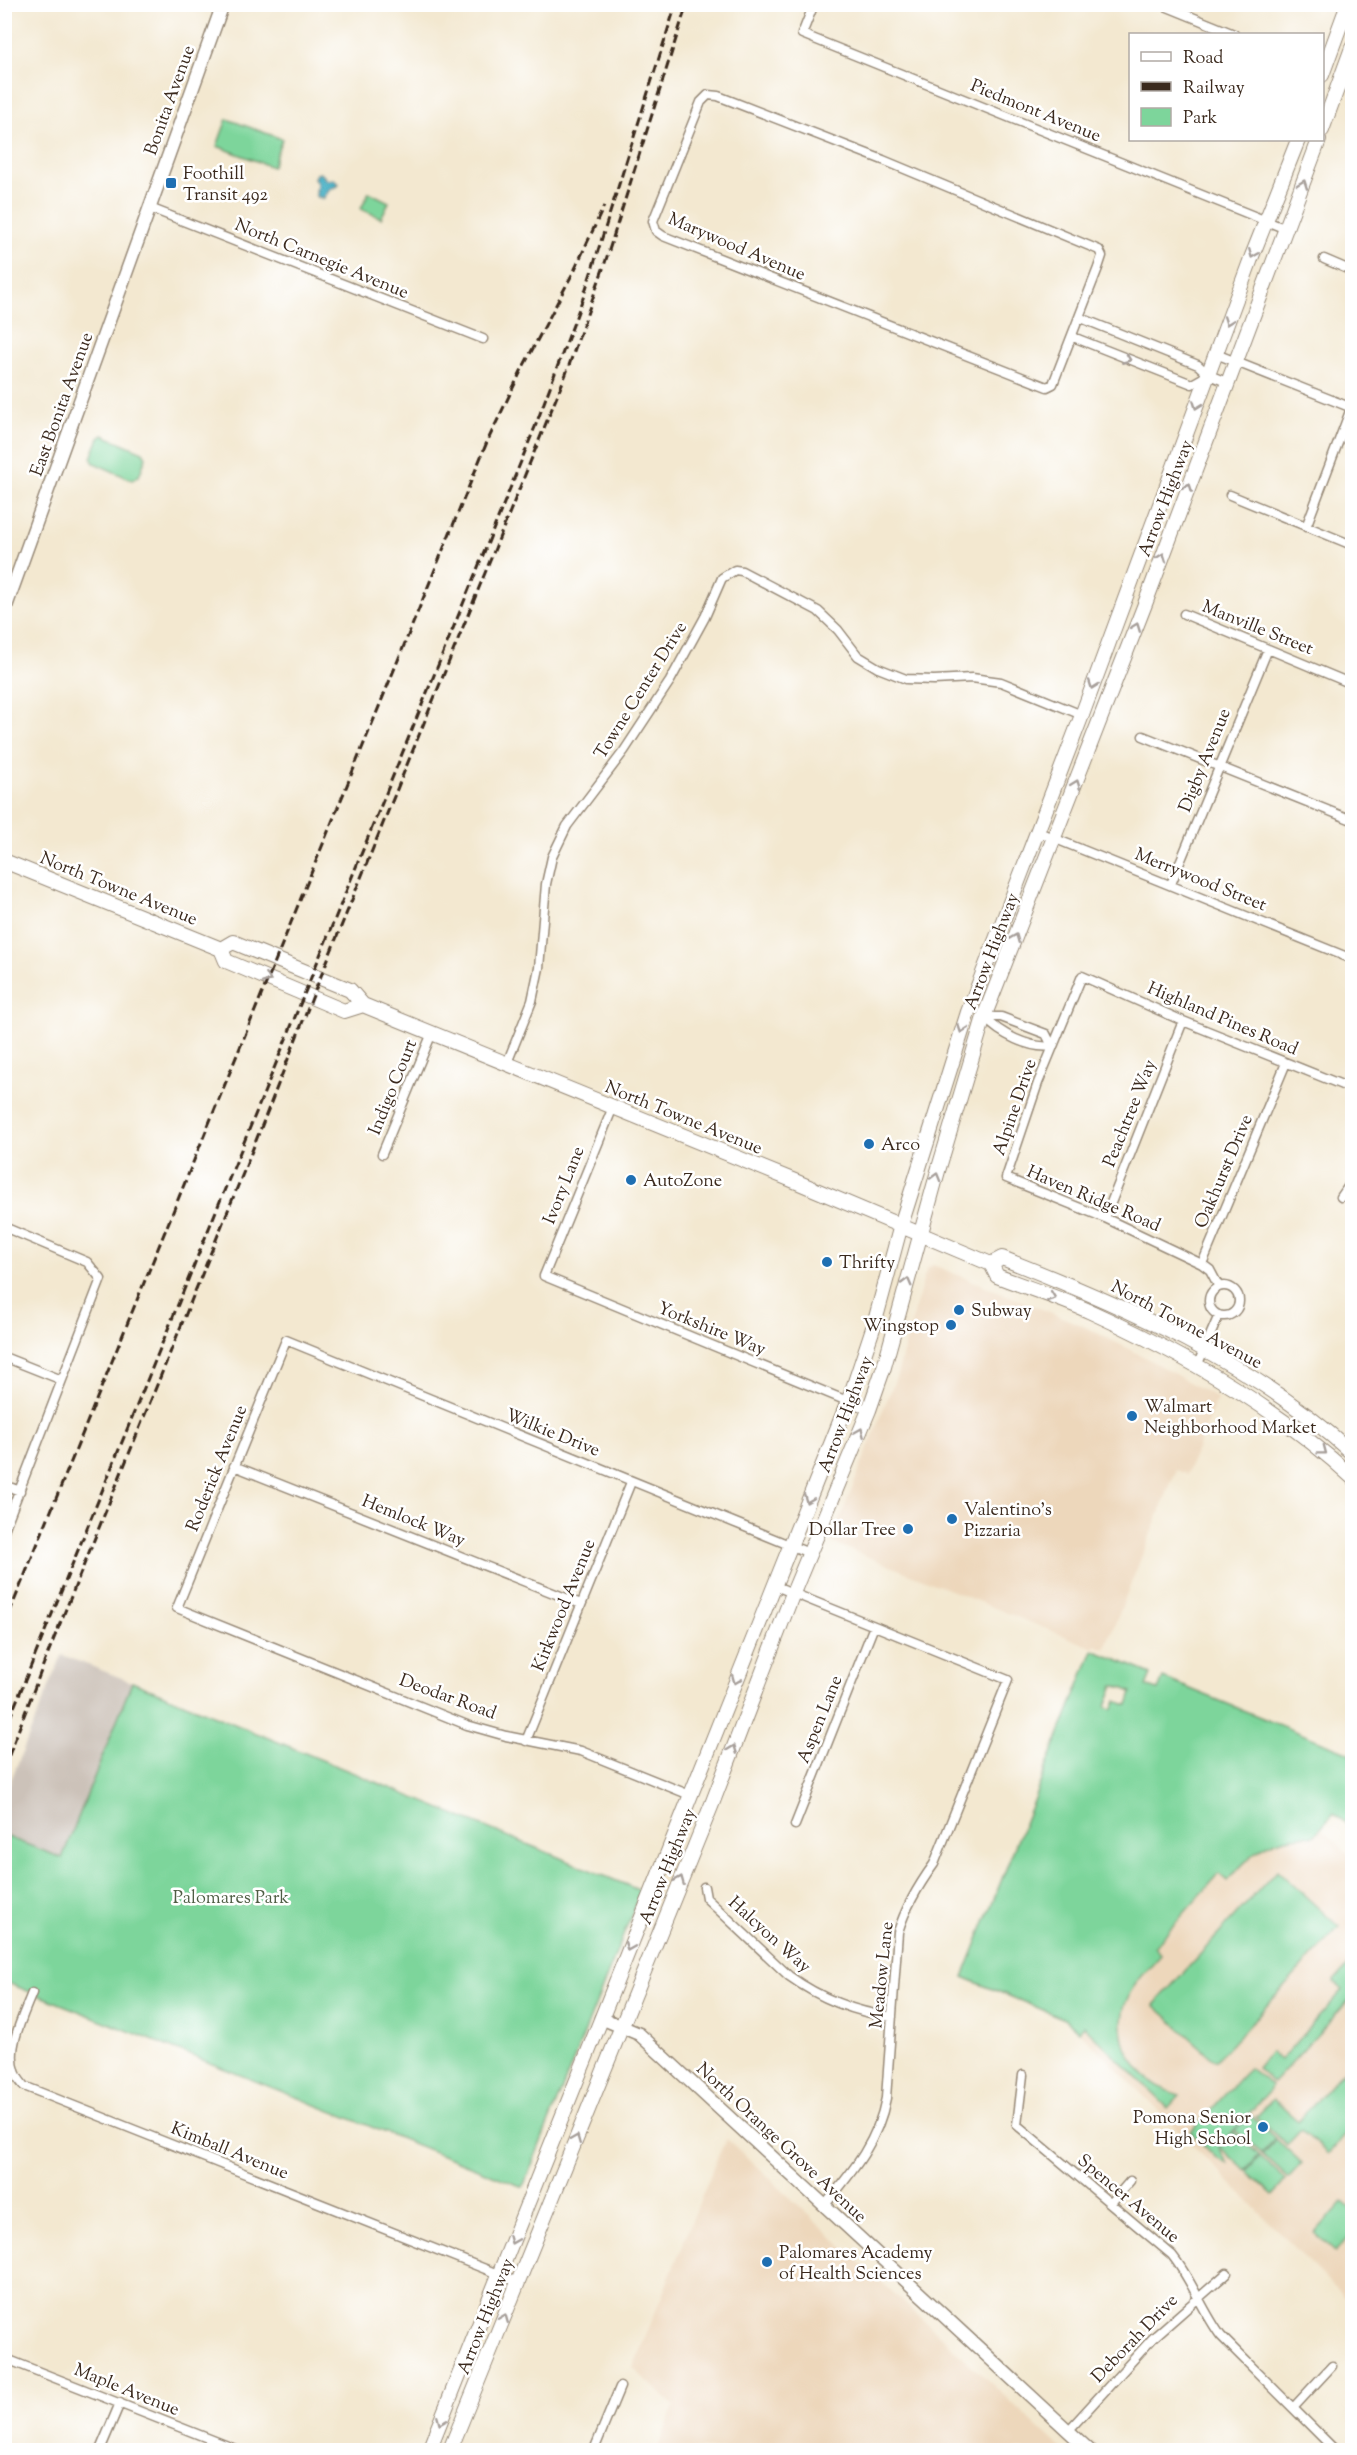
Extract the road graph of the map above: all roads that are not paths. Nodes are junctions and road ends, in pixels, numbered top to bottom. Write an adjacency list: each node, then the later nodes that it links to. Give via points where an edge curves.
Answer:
1 (223, 4): 13 (main road, Bonita Avenue)
2 (814, 4): 14 (street, Piedmont Avenue, via 802,34)
3 (1160, 4): 5 (street)
4 (1348, 4): 7 (main road)
5 (1232, 33)
6 (1353, 48): 9 (main road)
7 (1324, 69)
8 (1324, 72): 9 (street)
9 (1342, 78): 10 (main road)
10 (1324, 127)
11 (1298, 141): 14 (main road, Arrow Highway)
12 (1319, 141): 15 (main road, Arrow Highway, one-way to 12)
13 (150, 208): 20 (street, North Carnegie Avenue); 29 (main road, East Bonita Avenue)
14 (1267, 221): 15 (street, Piedmont Avenue); 21 (main road, Arrow Highway, one-way to 21)
15 (1286, 229): 22 (main road, Arrow Highway)
16 (1324, 259): 17 (street)
17 (1353, 271)
18 (1081, 318): 19 (street, Marywood Avenue); 19 (street, Marywood Avenue, via 1102,256 1099,250 718,96 708,94 701,102 652,221 663,236 1047,387 1053,384); 23 (street, via 1198,365)
19 (1073, 337): 23 (street, one-way to 23, via 1192,384)
20 (483, 339)
21 (1216, 354): 22 (street); 23 (main road, Arrow Highway)
22 (1236, 362): 24 (main road, Arrow Highway); 25 (street)
23 (1209, 375): 24 (street); 33 (main road, Arrow Highway, one-way to 33)
24 (1229, 383): 38 (main road, Arrow Highway, one-way to 24)
25 (1352, 407): 27 (street)
26 (1230, 495): 27 (street)
27 (1306, 526): 28 (street)
28 (1353, 545)
29 (4, 612)
30 (1184, 614): 31 (street, Manville Street)
31 (1268, 649): 32 (street, Manville Street); 35 (street, Digby Avenue)
32 (1353, 684)
33 (1082, 715): 37 (main road, Arrow Highway); 49 (street, Towne Center Drive, via 1001,682 972,678 906,679 878,668 858,656 818,611 742,571 729,572 716,587 705,617 670,681 567,826 552,858 532,1001)
34 (1143, 736): 35 (street)
35 (1219, 766): 36 (street); 40 (street, Digby Avenue)
36 (1353, 820)
37 (1036, 831): 38 (street, Merrywood Street); 58 (main road, Arrow Highway, one-way to 58, via 950,1065)
38 (1055, 838): 40 (street, Merrywood Street); 45 (main road, Arrow Highway, one-way to 38)
39 (4, 861): 41 (main road, North Towne Avenue)
40 (1171, 884): 42 (street, Merrywood Street)
41 (220, 949): 44 (main road, North Towne Avenue, via 233,942 350,990); 44 (main road, North Towne Avenue, one-way to 44, via 226,961 344,1011)
42 (1353, 959)
43 (1082, 976): 46 (street, Highland Pines Road); 48 (street, Alpine Drive)
44 (363, 1005): 47 (main road, North Towne Avenue)
45 (984, 1017): 48 (street, Alpine Drive, via 997,1030 1040,1048); 48 (street, Alpine Drive, via 1001,1017 1046,1034); 60 (main road, Arrow Highway, one-way to 45)
46 (1183, 1021): 50 (street, Highland Pines Road); 57 (street, Peachtree Way)
47 (432, 1033): 49 (main road, North Towne Avenue); 53 (street, Indigo Court)
48 (1052, 1046): 54 (street, Alpine Drive)
49 (507, 1063): 52 (main road, North Towne Avenue)
50 (1286, 1063): 51 (street, Highland Pines Road); 62 (street, Oakhurst Drive)
51 (1353, 1089)
52 (613, 1107): 58 (main road, North Towne Avenue); 63 (street, Ivory Lane)
53 (382, 1154)
54 (1006, 1178): 57 (street, Haven Ridge Road)
55 (1353, 1181): 56 (street)
56 (1341, 1197)
57 (1105, 1218): 62 (street, Haven Ridge Road)
58 (901, 1225): 60 (main road, North Towne Avenue); 71 (main road, Arrow Highway)
59 (4, 1227): 70 (street, via 87,1262 101,1280)
60 (921, 1233): 61 (main road, North Towne Avenue); 72 (main road, Arrow Highway, one-way to 60)
61 (991, 1264): 67 (main road, North Towne Avenue, via 1002,1258 1141,1316); 69 (main road, North Towne Avenue, one-way to 69, via 997,1276 1090,1311)
62 (1202, 1264): 64 (street)
63 (544, 1276): 71 (street, Yorkshire Way)
64 (1219, 1287): 65 (street, via 1212,1292 1210,1301); 65 (street, via 1233,1289 1239,1301 1232,1313)
65 (1219, 1315): 67 (street)
66 (286, 1340): 74 (street, Roderick Avenue); 76 (street, Wilkie Drive)
67 (1204, 1349): 69 (street); 73 (main road, North Towne Avenue, via 1299,1409)
68 (4, 1357): 70 (street)
69 (1197, 1366): 75 (main road, North Towne Avenue, one-way to 75, via 1291,1428)
70 (62, 1380): 78 (street)
71 (848, 1401): 72 (street, Yorkshire Way); 80 (main road, Arrow Highway, one-way to 80)
72 (869, 1410): 81 (main road, Arrow Highway, one-way to 72)
73 (1353, 1453)
74 (234, 1466): 84 (street, Hemlock Way); 85 (street, Roderick Avenue)
75 (1353, 1477)
76 (631, 1482): 80 (street, Wilkie Drive); 84 (street, Kirkwood Avenue)
77 (4, 1485): 78 (street)
78 (20, 1491): 79 (street)
79 (4, 1530)
80 (790, 1545): 81 (street, Wilkie Drive); 82 (main road, Arrow Highway)
81 (809, 1553): 83 (main road, Arrow Highway)
82 (773, 1585): 83 (street); 88 (main road, Arrow Highway, one-way to 88)
83 (793, 1593): 86 (street); 89 (main road, Arrow Highway, one-way to 83)
84 (581, 1604): 87 (street, Kirkwood Avenue)
85 (177, 1608): 87 (street, Deodar Road, via 467,1725)
86 (874, 1626): 90 (street, Aspen Lane); 93 (street, Meadow Lane, via 1008,1680 934,1864 904,1912 898,1932)
87 (526, 1741): 88 (street, Deodar Road, via 581,1751)
88 (690, 1796): 89 (main road, Deodar Road); 94 (main road, Arrow Highway, one-way to 94)
89 (712, 1804): 95 (main road, Arrow Highway, one-way to 89)
90 (795, 1825)
91 (704, 1887): 93 (street, Halcyon Way, via 706,1898 803,1986 841,2005)
92 (32, 1994): 101 (street, Kimball Avenue, via 9,2058 16,2079 24,2086)
93 (892, 2017): 99 (street, Meadow Lane, via 882,2120 859,2164)
94 (601, 2018): 95 (main road, North Orange Grove Avenue); 101 (main road, Arrow Highway, one-way to 101)
95 (622, 2026): 99 (main road, North Orange Grove Avenue, via 639,2034); 102 (main road, Arrow Highway, one-way to 95)
96 (1023, 2075): 98 (street, Spencer Avenue, via 1017,2125)
97 (1130, 2181): 98 (street)
98 (1111, 2203): 103 (street, Spencer Avenue, via 1172,2255)
99 (824, 2205): 109 (main road, North Orange Grove Avenue)
100 (1227, 2273): 103 (street, Deborah Drive)
101 (499, 2275): 102 (street, Kimball Avenue); 112 (main road, Arrow Highway, one-way to 112)
102 (519, 2282): 113 (main road, Arrow Highway, one-way to 102)
103 (1198, 2297): 108 (street, Spencer Avenue, via 1221,2336); 109 (street, Deborah Drive, via 1153,2338)
104 (4, 2358): 107 (street, Maple Avenue)
105 (1332, 2366): 108 (street)
106 (620, 2387): 114 (street)
107 (120, 2403): 110 (street); 111 (street, Maple Avenue)
108 (1293, 2408): 116 (street, Spencer Avenue)
109 (1068, 2431): 115 (main road, North Orange Grove Avenue)
110 (100, 2451)
111 (238, 2451)
112 (429, 2451)
113 (450, 2451)
114 (594, 2451)
115 (1089, 2451)
116 (1335, 2451)

